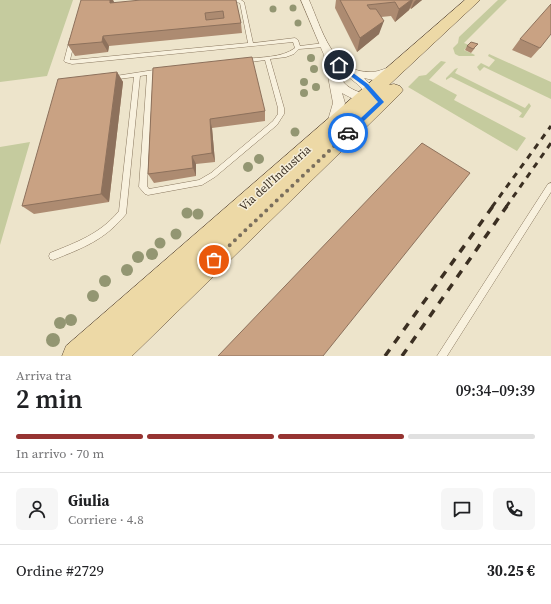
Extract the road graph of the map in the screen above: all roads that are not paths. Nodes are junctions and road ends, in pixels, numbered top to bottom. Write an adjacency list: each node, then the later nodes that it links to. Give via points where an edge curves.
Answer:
1 (305, 0): 8 (street)
2 (473, 0): 11 (main road, Via dell'Industria)
3 (490, 0): 18 (main road, Via dell'Industria)
4 (218, 2): 6 (lane, via 242,2)
5 (74, 34): 6 (lane, via 67,61 72,62)
6 (251, 45): 7 (lane, via 295,40)
7 (298, 48): 8 (lane); 9 (lane, via 284,56)
8 (326, 49): 12 (street); 17 (street)
9 (267, 58): 10 (lane); 14 (lane, via 281,108 281,114 275,123 200,183 148,192 143,186)
10 (237, 62)
11 (402, 64): 12 (street, via 373,76 360,75); 18 (main road, Via dell'Industria)
12 (344, 69): 18 (street, via 360,80)
13 (158, 72): 14 (lane)
14 (150, 73): 15 (lane)
15 (137, 74): 16 (lane); 21 (lane, via 123,212 116,223 102,235)
16 (104, 79)
17 (334, 79): 18 (street, via 346,90); 19 (street, via 338,103)
18 (372, 97): 19 (main road, Via dell'Industria); 23 (main road, Via dell'Industria)
19 (331, 127): 22 (main road, Via dell'Industria)
20 (551, 186): 24 (lane)
21 (53, 256)
22 (76, 356)
23 (112, 356)
24 (442, 356)

